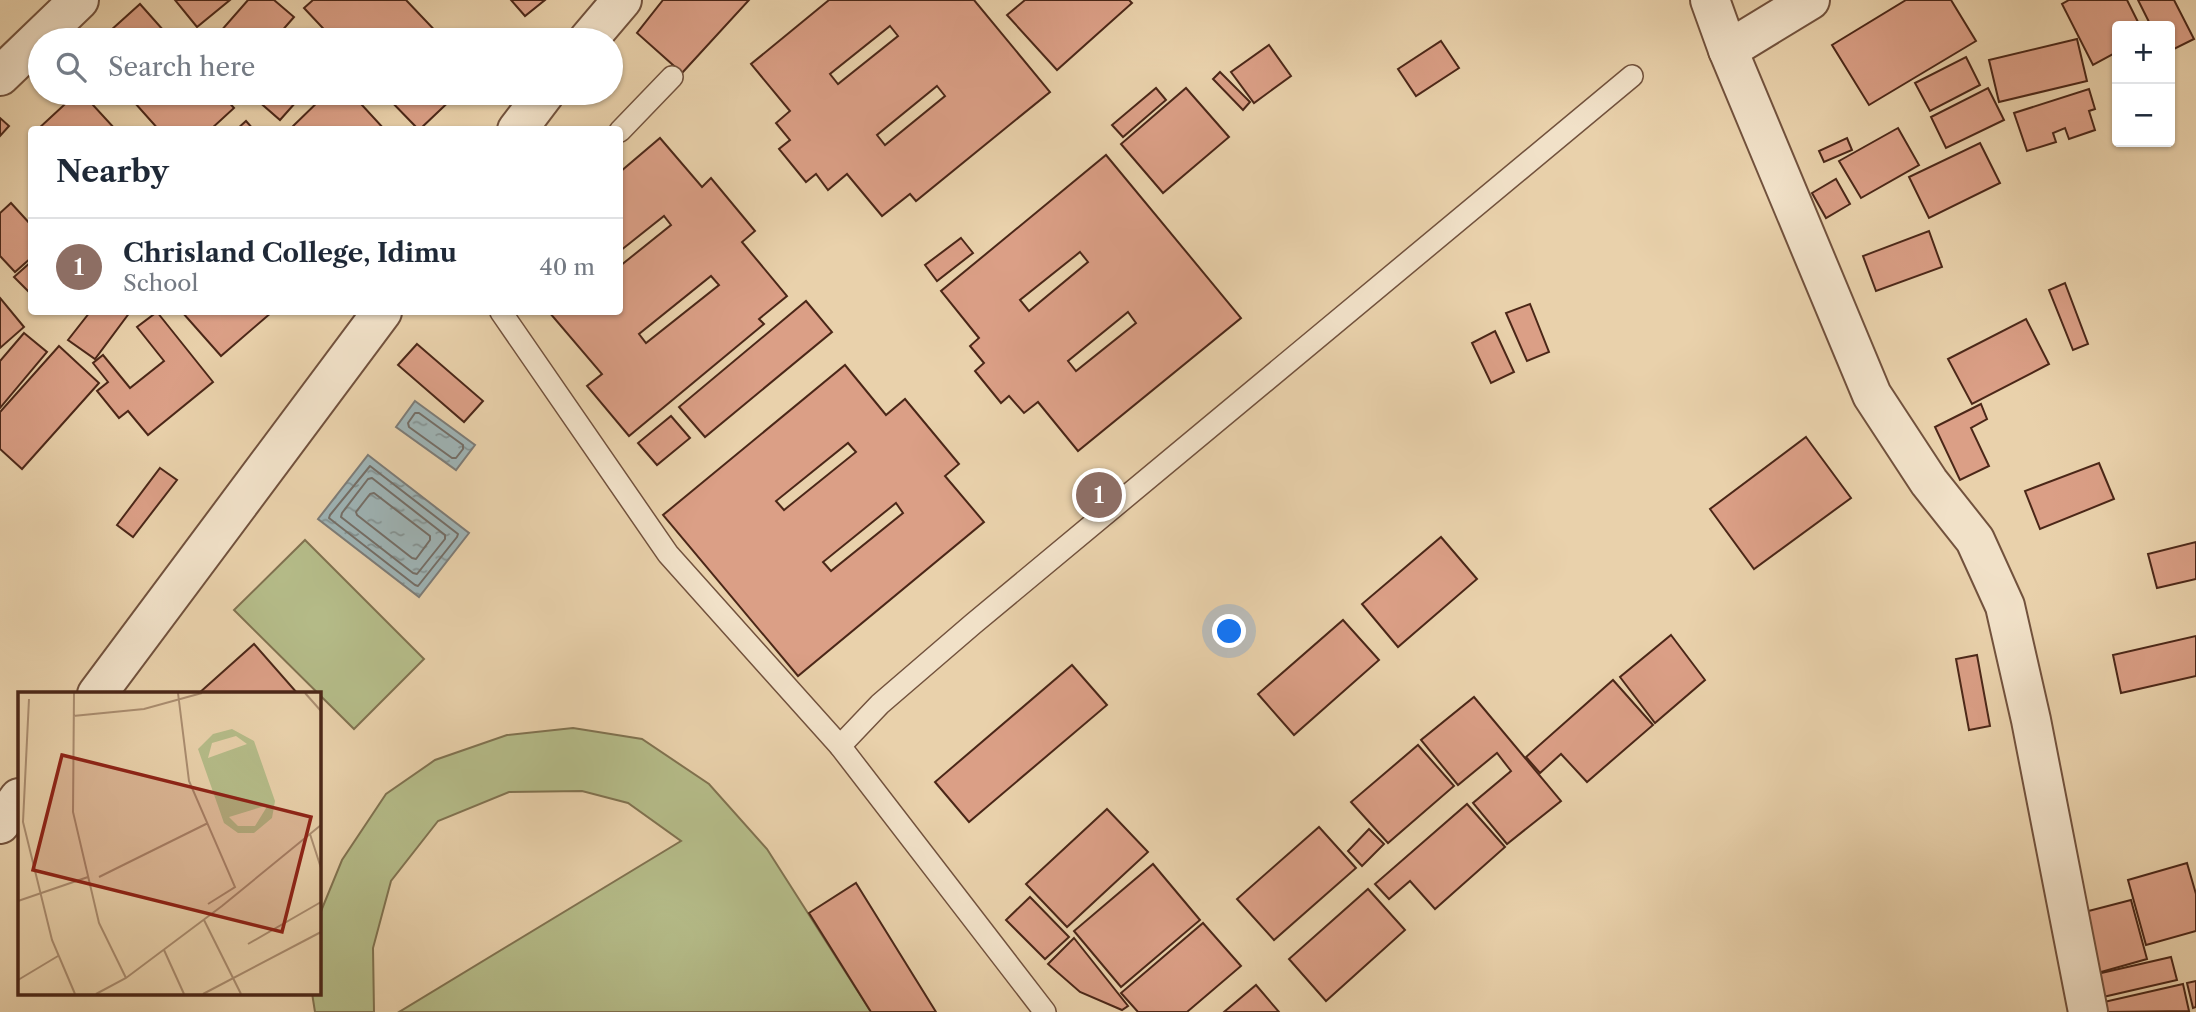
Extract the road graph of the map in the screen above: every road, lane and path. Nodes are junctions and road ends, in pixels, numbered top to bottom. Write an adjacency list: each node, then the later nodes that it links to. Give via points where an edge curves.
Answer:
1 (79, 0): 5 (street)
2 (622, 0): 6 (street)
3 (1710, 0): 8 (street)
4 (1810, 0): 8 (street)
5 (50, 28)
6 (598, 28)
7 (28, 49): 9 (street)
8 (1728, 50): 22 (street, via 1872,395 1929,482 1975,540 2005,606)
9 (0, 76)
10 (1632, 76): 18 (lane, via 973,624 880,704)
11 (672, 77): 14 (lane)
12 (536, 105): 13 (street)
13 (520, 126)
14 (623, 128)
15 (380, 315): 17 (street)
16 (504, 315): 18 (lane, via 668,554)
17 (98, 692)
18 (841, 746): 21 (lane)
19 (18, 800): 20 (street)
20 (0, 824)
21 (1045, 1012)
22 (2088, 1012)

